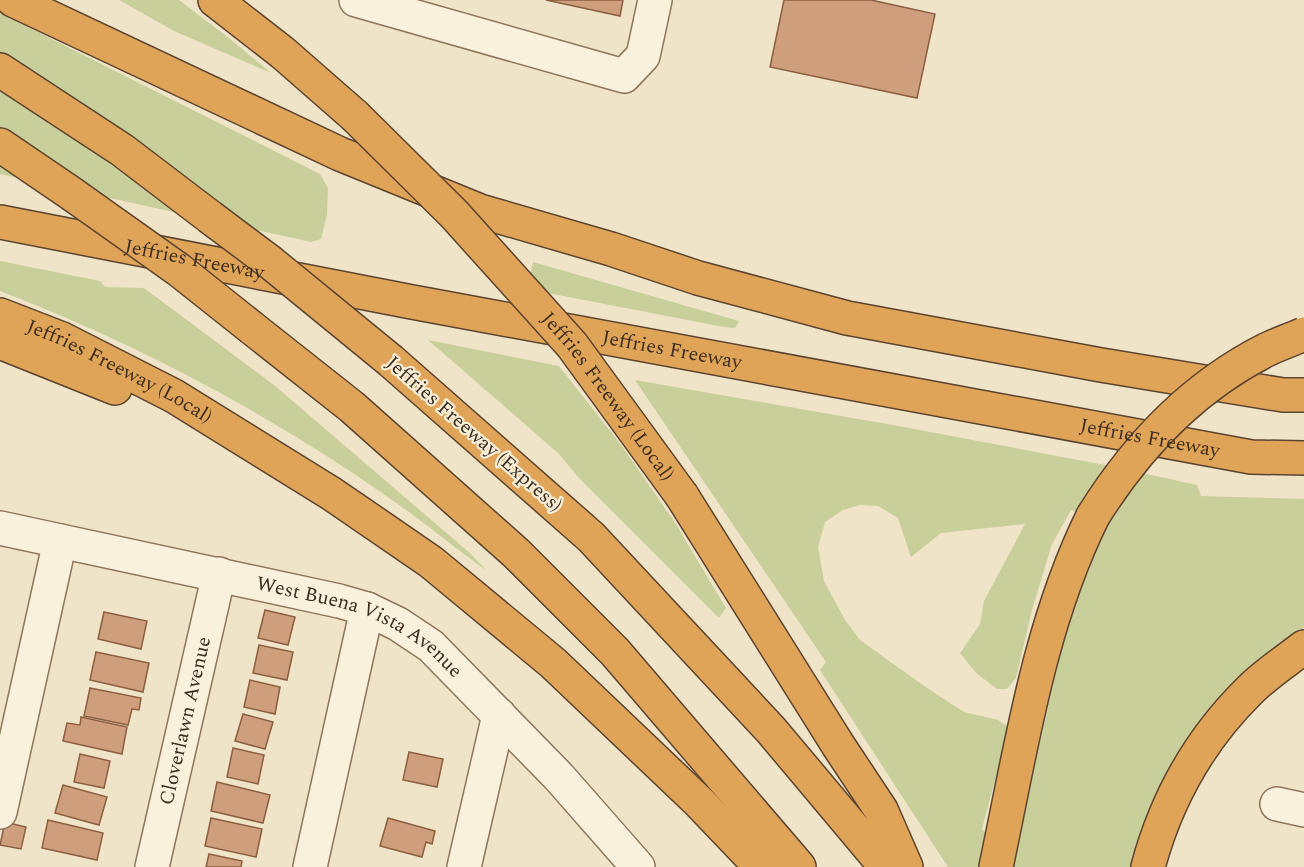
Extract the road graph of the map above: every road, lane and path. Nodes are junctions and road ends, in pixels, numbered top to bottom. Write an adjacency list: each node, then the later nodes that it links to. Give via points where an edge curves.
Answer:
1 (13, 0): 11 (highway, via 340,154 480,211)
2 (64, 0): 11 (highway, via 339,130)
3 (215, 0): 32 (highway, Jeffries Freeway (Local), bridge, via 355,116 462,221 572,345 682,496 881,810)
4 (356, 0): 5 (street, via 624,76 643,56)
5 (655, 0)
6 (0, 70): 31 (highway, Jeffries Freeway (Express), bridge, via 122,150 270,262 392,361 591,537 771,729)
7 (0, 145): 30 (highway, bridge, via 180,270 352,406 516,553 615,652)
8 (0, 213): 10 (highway)
9 (0, 222): 10 (highway)
10 (41, 229): 16 (highway, Jeffries Freeway, via 1216,451 1251,457)
11 (611, 249): 15 (highway, via 698,278 847,318 1101,365 1283,395)
12 (0, 315): 17 (highway, Jeffries Freeway (Local), via 62,339 174,396)
13 (1304, 334): 33 (highway, bridge, via 1266,350 1175,414 1120,474 1093,516 1059,596)
14 (0, 342): 17 (highway, via 177,416)
15 (1304, 395)
16 (1304, 458)
17 (332, 494): 29 (highway, Jeffries Freeway (Local), via 430,562 553,663)
18 (0, 528): 19 (street, West Buena Vista Avenue)
19 (60, 541): 20 (street, West Buena Vista Avenue); 24 (street)
20 (219, 574): 21 (street, West Buena Vista Avenue); 26 (street, Cloverlawn Avenue)
21 (367, 609): 23 (street, West Buena Vista Avenue, via 431,646); 27 (street)
22 (1304, 646): 34 (highway, via 1251,689 1194,757 1162,820)
23 (499, 715): 25 (street, West Buena Vista Avenue, via 559,777); 28 (street)
24 (0, 812)
25 (628, 862)
26 (152, 867)
27 (310, 867)
28 (465, 867)
29 (761, 867)
30 (799, 867)
31 (886, 867)
32 (906, 867)
33 (996, 867)
34 (1148, 867)

